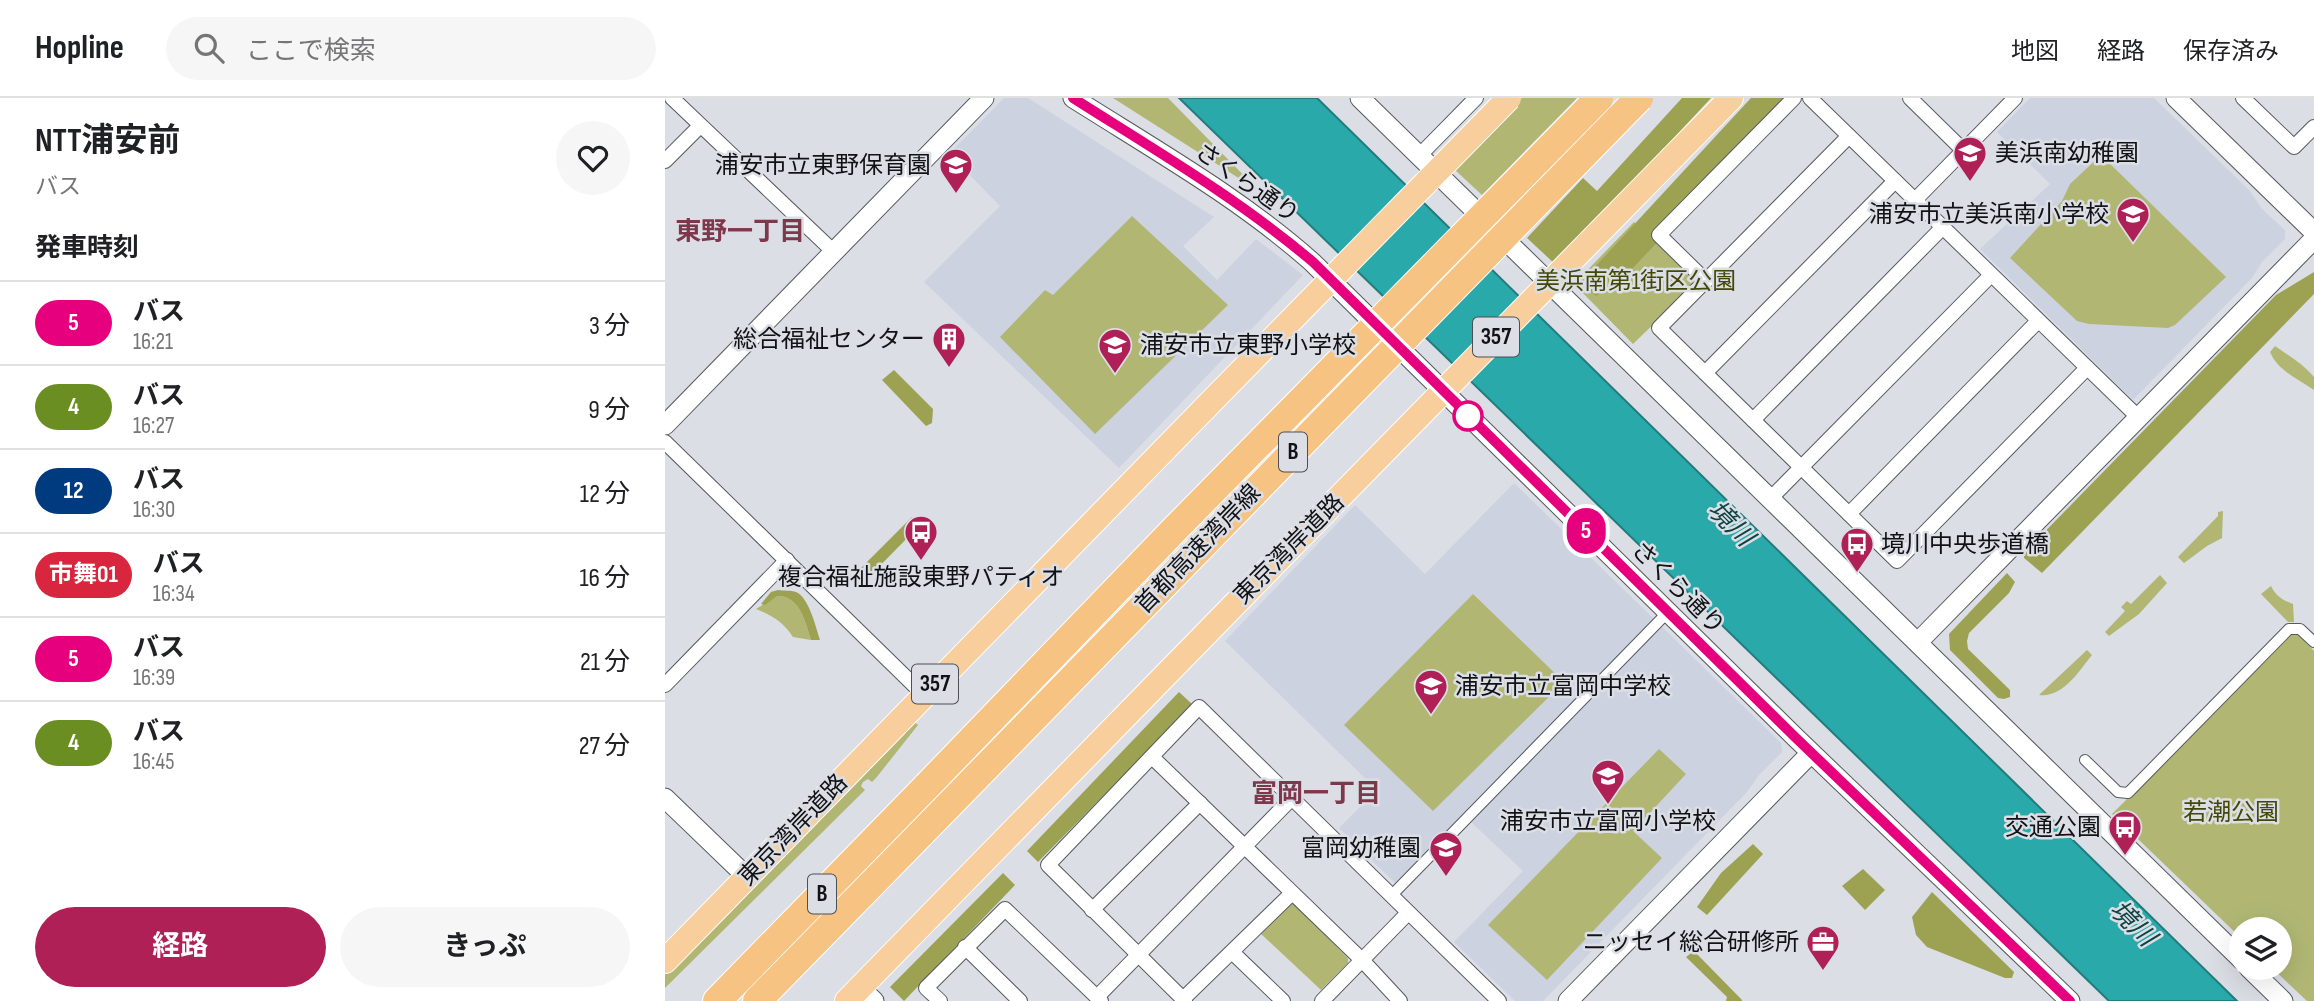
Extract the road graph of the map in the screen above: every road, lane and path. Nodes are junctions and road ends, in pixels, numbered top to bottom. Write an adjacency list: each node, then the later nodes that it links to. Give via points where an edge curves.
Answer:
1 (672, 98): 16 (street)
2 (984, 98): 27 (street)
3 (1073, 98): 41 (street, さくら通り, via 1233,200 1291,243)
4 (1360, 98): 20 (street)
5 (1476, 98): 20 (street)
6 (1509, 98): 45 (highway, 東京湾岸道路 / 357, bridge)
7 (1599, 98): 68 (highway, 首都高速湾岸線 / B, bridge)
8 (1639, 98): 69 (highway, 首都高速湾岸線 / B, bridge)
9 (1731, 98): 65 (highway, 東京湾岸道路 / 357, bridge, via 1319,518)
10 (1794, 98): 29 (street, via 1659,235)
11 (1810, 98): 18 (street)
12 (1910, 98): 19 (street)
13 (2176, 98): 25 (street)
14 (2012, 99): 19 (street)
15 (2247, 99): 17 (street, via 2294,147)
16 (700, 125): 21 (street); 27 (street)
17 (2314, 127)
18 (1849, 136): 22 (street); 29 (street)
19 (1964, 150): 23 (street)
20 (1419, 156): 38 (street)
21 (665, 161)
22 (1895, 181): 23 (street); 32 (street)
23 (1915, 200): 24 (street)
24 (1943, 228): 28 (street); 34 (street)
25 (2314, 232)
26 (2314, 239): 33 (street)
27 (834, 252): 35 (street)
28 (1991, 275): 30 (street); 37 (street)
29 (1706, 281): 32 (street, via 1660,328)
30 (2038, 321): 31 (street); 39 (street)
31 (2087, 368): 33 (street); 39 (street, via 1897,561)
32 (1705, 373): 34 (street)
33 (2139, 418): 42 (street)
34 (1753, 420): 37 (street)
35 (665, 425)
36 (665, 442): 40 (street)
37 (1801, 467): 38 (street); 39 (street)
38 (1771, 498): 42 (street)
39 (1849, 514)
40 (787, 560): 44 (street); 45 (street)
41 (1668, 612): 46 (street, さくら通り); 55 (street)
42 (1917, 642): 59 (street)
43 (2314, 642): 48 (street, via 2300,629 2289,629 2128,793 2118,792)
44 (665, 685)
45 (924, 695): 53 (highway, 東京湾岸道路 / 357)
46 (1811, 752): 76 (street); 77 (street, さくら通り)
47 (1152, 757): 50 (street, via 1199,707); 51 (street); 56 (street, via 1048,865)
48 (2085, 760)
49 (665, 798): 53 (street)
50 (1291, 799): 52 (street); 55 (street)
51 (1200, 803): 52 (street); 56 (street)
52 (1244, 847): 54 (street); 61 (street)
53 (747, 877): 63 (highway, 東京湾岸道路 / 357)
54 (1292, 893): 60 (street); 62 (street)
55 (1391, 896): 57 (street)
56 (1092, 910): 61 (street)
57 (1408, 913): 62 (street); 75 (street)
58 (965, 947): 66 (street, via 1005,909); 70 (street, via 926,988); 71 (street)
59 (2229, 947)
60 (1232, 952): 67 (street); 72 (street)
61 (1138, 955): 66 (street); 67 (street)
62 (1362, 960): 73 (street); 74 (street)
63 (665, 961)
64 (2261, 980): 78 (street)
65 (860, 997)
66 (1099, 999)
67 (1184, 1000)
68 (717, 1001)
69 (757, 1001)
70 (940, 1001)
71 (1020, 1001)
72 (1283, 1001)
73 (1322, 1001)
74 (1400, 1001)
75 (1499, 1001)
76 (1568, 1001)
77 (2070, 1001)
78 (2283, 1001)

